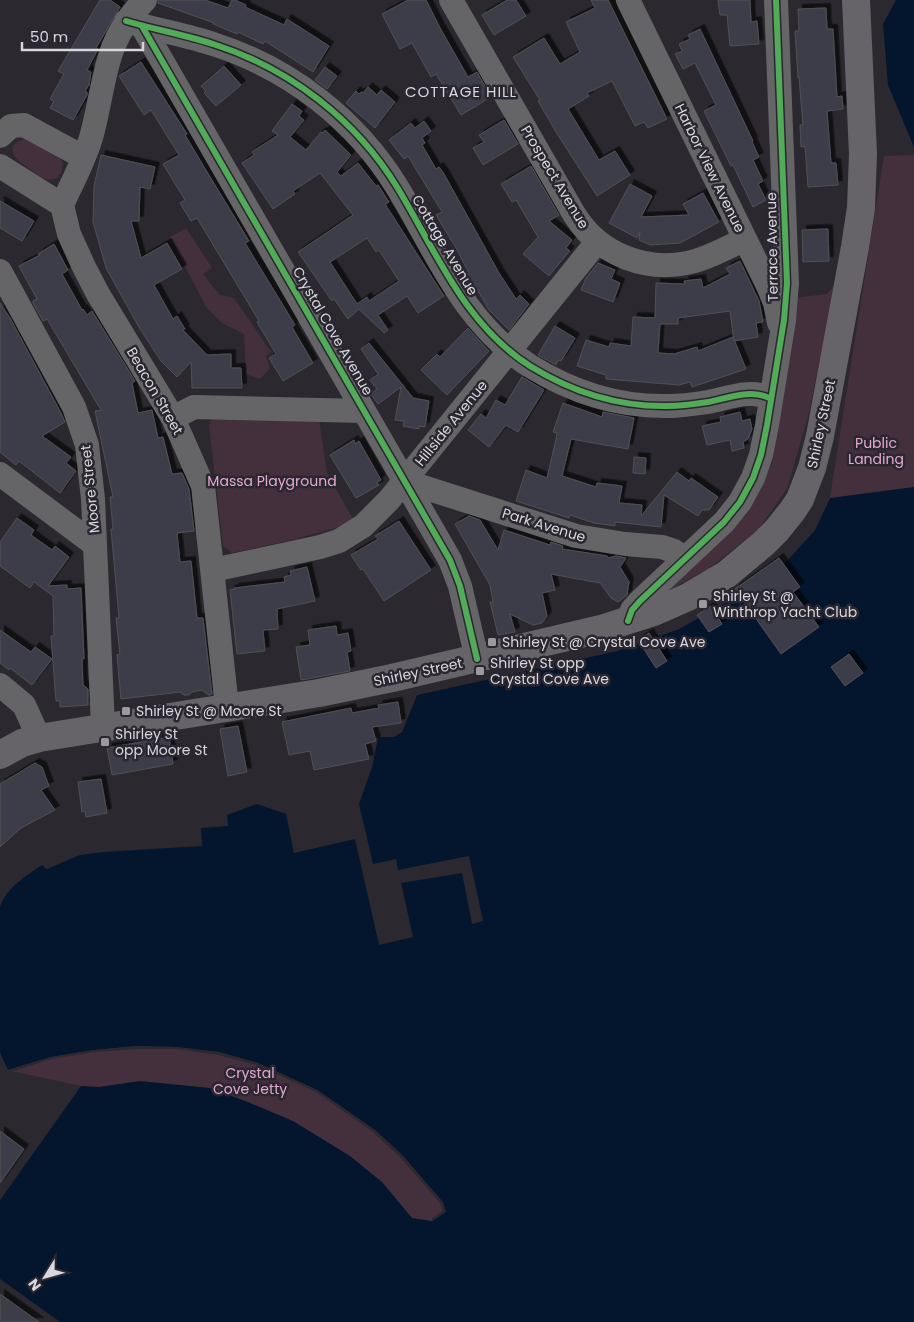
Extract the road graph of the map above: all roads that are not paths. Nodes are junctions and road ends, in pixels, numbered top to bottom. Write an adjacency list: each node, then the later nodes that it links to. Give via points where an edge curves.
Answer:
1 (145, 0): 6 (street)
2 (451, 0): 12 (street, Prospect Avenue, via 574,214)
3 (628, 0): 11 (street, Harbor View Avenue)
4 (776, 0): 14 (street, Terrace Avenue, via 788,275)
5 (856, 0): 24 (main road, Shirley Street, via 863,154 860,208 824,417 812,468 800,498 786,519 751,555 688,597)
6 (134, 24): 8 (street, via 116,38 111,51 92,134); 15 (street, Cottage Avenue, via 216,45 254,60 298,85 336,114 387,172 470,310); 17 (street, Crystal Cove Avenue)
7 (0, 136): 8 (street, via 11,126 24,125)
8 (83, 157): 10 (street)
9 (0, 166): 10 (street)
10 (62, 206): 18 (street, Beacon Street, via 69,234 87,273)
11 (745, 239): 12 (street, Prospect Avenue, via 696,261 657,265 622,256); 14 (street, Harbor View Avenue, via 772,296)
12 (597, 242): 15 (street, Hillside Avenue)
13 (0, 271): 21 (street, Moore Street, via 71,400 84,432)
14 (781, 339): 16 (street, Terrace Avenue)
15 (509, 351): 16 (street, Cottage Avenue, via 568,386 620,402 681,405 755,394); 20 (street, Hillside Avenue)
16 (771, 399): 22 (street, Terrace Avenue, via 761,455 745,494 724,522)
17 (364, 411): 18 (street, via 194,407); 20 (street, Crystal Cove Avenue)
18 (172, 418): 23 (street, Beacon Street, via 203,486)
19 (0, 474): 21 (street)
20 (404, 481): 22 (street, Park Avenue, via 576,536 662,547); 23 (street, Hillside Avenue, via 370,520 339,541); 25 (street, Crystal Cove Avenue, via 455,570)
21 (95, 544): 28 (street, Moore Street)
22 (685, 558): 24 (street, Terrace Avenue, via 640,601)
23 (213, 570): 27 (street, Beacon Street)
24 (628, 621): 25 (main road, Shirley Street)
25 (477, 659): 27 (main road, Shirley Street, via 327,691)
26 (0, 685): 29 (street, via 22,702)
27 (227, 707): 28 (main road, Shirley Street)
28 (103, 727): 29 (main road, Shirley Street)
29 (39, 738): 30 (main road, Shirley Street)
30 (0, 755)

